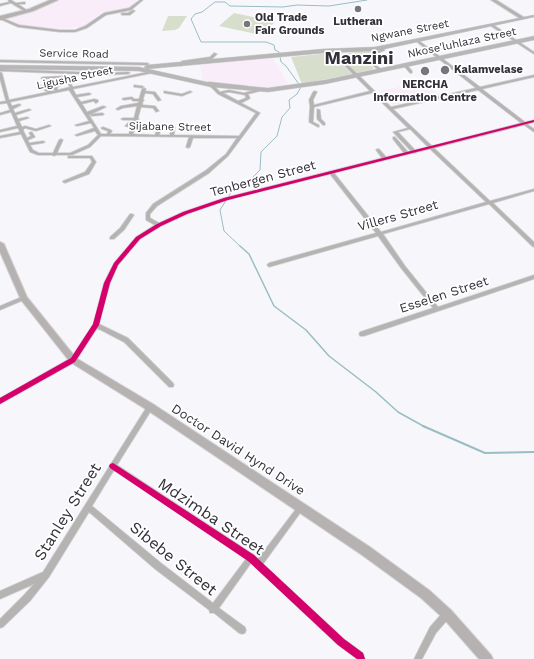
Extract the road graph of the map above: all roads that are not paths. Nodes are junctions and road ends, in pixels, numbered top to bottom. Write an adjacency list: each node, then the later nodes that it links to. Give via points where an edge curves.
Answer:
1 (21, 0): 6 (street)
2 (51, 0): 9 (highway)
3 (55, 0): 9 (highway)
4 (142, 0): 13 (street, via 130,9 105,14 86,28 75,30 60,31 18,26)
5 (493, 0): 14 (main road)
6 (12, 2): 7 (street); 8 (street); 9 (street)
7 (24, 3)
8 (1, 4)
9 (26, 10): 13 (highway)
10 (134, 11): 11 (street)
11 (122, 14)
12 (534, 16): 14 (main road, Ngwane Street)
13 (0, 17)
14 (523, 18): 15 (main road, Ngwane Street)
15 (492, 25): 17 (main road, Ngwane Street); 18 (street)
16 (534, 38): 18 (main road, Nkose'luhlaza Street)
17 (418, 41): 19 (main road, Ngwane Street); 23 (street)
18 (517, 41): 21 (street); 23 (main road, Nkose'luhlaza Street)
19 (380, 48): 20 (main road, Ngwane Street); 28 (street, via 383,50 375,53 370,62)
20 (335, 51): 26 (main road, Ngwane Street); 33 (street)
21 (534, 53)
22 (215, 54): 26 (street, via 211,58 183,62)
23 (440, 58): 27 (main road, Nkose'luhlaza Street); 42 (street)
24 (0, 64): 25 (street, Service Road); 26 (main road, Ngwane Street, via 138,67); 30 (main road, Nkose'luhlaza Street, via 139,69)
25 (147, 64)
26 (180, 65): 34 (main road, via 163,69)
27 (405, 65): 28 (main road, Nkose'luhlaza Street); 31 (street)
28 (380, 70): 33 (main road, Nkose'luhlaza Street)
29 (0, 71): 32 (street); 59 (street)
30 (154, 72): 32 (street, Ligusha Street); 34 (main road, Nkose'luhlaza Street)
31 (411, 72)
32 (136, 74): 41 (street, Ligusha Street)
33 (356, 75): 44 (main road, Nkose'luhlaza Street, via 325,82); 49 (street)
34 (175, 76): 38 (main road, Nkose'luhlaza Street)
35 (534, 76): 42 (street)
36 (43, 78): 41 (street, via 65,76)
37 (52, 83): 45 (street, via 60,84 55,88)
38 (209, 84): 44 (main road, Nkose'luhlaza Street); 51 (street)
39 (40, 86): 50 (street)
40 (135, 86): 43 (street)
41 (71, 88): 45 (street, Ligusha Street); 55 (street)
42 (479, 88): 68 (street); 83 (street)
43 (143, 89): 58 (street, via 154,93); 64 (street)
44 (259, 90): 52 (street)
45 (57, 91): 50 (street, Ligusha Street)
46 (165, 92): 47 (street)
47 (190, 92)
48 (315, 92): 66 (street, via 311,100)
49 (373, 92): 66 (street); 68 (street)
50 (50, 93): 54 (street, Ligusha Street)
51 (220, 93): 52 (street); 63 (street)
52 (246, 93): 63 (street, via 248,98)
53 (89, 94): 55 (street)
54 (32, 96): 57 (street); 59 (street, Ligusha Street)
55 (75, 96): 62 (street)
56 (124, 99): 64 (street, via 132,98)
57 (35, 100)
58 (159, 100)
59 (8, 102): 61 (street, Ligusha Street); 72 (street)
60 (96, 102): 62 (street, via 94,100)
61 (0, 103)
62 (79, 103): 76 (street)
63 (237, 103): 108 (street, via 258,113)
64 (141, 104): 69 (street); 73 (street, via 154,107); 79 (street)
65 (19, 105): 72 (street)
66 (312, 106): 88 (street, via 311,122)
67 (104, 107): 76 (street)
68 (391, 108): 94 (street)
69 (118, 109)
70 (29, 110): 72 (street)
71 (318, 110): 82 (street, via 319,119)
72 (12, 111): 74 (street); 95 (street)
73 (157, 111)
74 (0, 114)
75 (102, 114): 76 (street)
76 (87, 115): 81 (street)
77 (27, 118): 95 (street)
78 (123, 119): 79 (street)
79 (137, 120): 87 (street); 93 (street)
80 (534, 121): 83 (street, Tenbergen Street)
81 (92, 122): 84 (street); 96 (street)
82 (324, 124)
83 (525, 124): 98 (street); 115 (street, Tenbergen Street)
84 (78, 125)
85 (6, 126): 95 (street)
86 (49, 126): 95 (street, via 36,130)
87 (126, 126)
88 (318, 126)
89 (147, 127): 93 (street)
90 (160, 127): 104 (street)
91 (174, 127): 105 (street)
92 (103, 128): 102 (street, via 110,132)
93 (134, 128): 103 (street)
94 (411, 128): 115 (street); 117 (street, via 395,132)
95 (21, 129): 97 (street); 99 (street, via 33,137); 107 (street); 111 (street); 113 (street)
96 (96, 129): 100 (street); 101 (street)
97 (0, 131)
98 (534, 131)
99 (31, 133)
100 (76, 135)
101 (100, 135): 102 (street, Sijabane Street); 120 (street, via 80,151)
102 (108, 135): 103 (street, Sijabane Street)
103 (131, 135): 104 (street, Sijabane Street)
104 (157, 136): 105 (street, Sijabane Street)
105 (172, 136): 106 (street, Sijabane Street)
106 (192, 136): 108 (street, Sijabane Street); 114 (street)
107 (0, 137)
108 (240, 137): 127 (street, via 227,155 207,172 155,205 148,214 148,219)
109 (394, 138): 118 (street)
110 (61, 140): 119 (street)
111 (4, 141)
112 (43, 142): 113 (street)
113 (28, 144): 119 (street, via 30,151 34,153)
114 (188, 147)
115 (432, 147): 117 (street, Tenbergen Street); 125 (street)
116 (378, 150): 121 (street)
117 (415, 152): 118 (street, Tenbergen Street)
118 (407, 154): 121 (street, Tenbergen Street)
119 (54, 155): 120 (street)
120 (61, 155): 123 (street, via 91,157 94,162 86,172)
121 (385, 159): 122 (street, Tenbergen Street)
122 (331, 172): 127 (street, Tenbergen Street, via 215,202); 128 (street)
123 (64, 182)
124 (534, 190): 125 (street, Villers Street)
125 (489, 202): 128 (street, Villers Street); 131 (street)
126 (132, 215): 129 (street)
127 (159, 225): 137 (street, Tenbergen Street, via 138,238 116,264 107,284)
128 (379, 233): 132 (street, Villers Street); 136 (street)
129 (112, 238)
130 (0, 244): 134 (main road, Doctor David Hynd Drive)
131 (534, 245)
132 (269, 265)
133 (534, 277): 136 (street, Esselen Street)
134 (24, 298): 135 (street); 139 (main road, Doctor David Hynd Drive)
135 (0, 308)
136 (437, 308): 138 (street, Esselen Street)
137 (96, 325): 139 (street, Tenbergen Street); 140 (street, via 126,340)
138 (362, 334)
139 (73, 360): 141 (street); 142 (main road, Doctor David Hynd Drive)
140 (171, 384)
141 (0, 401)
142 (150, 407): 143 (street, Stanley Street); 145 (main road, Doctor David Hynd Drive)
143 (113, 466): 144 (street, Stanley Street); 146 (street, Mdzimba Street)
144 (88, 506): 148 (street, Stanley Street); 150 (street, Sibebe Street)
145 (301, 507): 147 (street); 151 (main road, Doctor David Hynd Drive, via 425,594)
146 (251, 558): 147 (street, Mdzimba Street); 150 (street)
147 (259, 564): 154 (street, Mdzimba Street)
148 (46, 574): 149 (street); 152 (street, Stanley Street, via 27,598)
149 (1, 594)
150 (213, 610): 153 (street, Sibebe Street)
151 (447, 614): 155 (street, via 433,630); 156 (main road, Doctor David Hynd Drive)
152 (0, 624)
153 (242, 630)
154 (361, 659)
155 (418, 659)
156 (487, 659)

